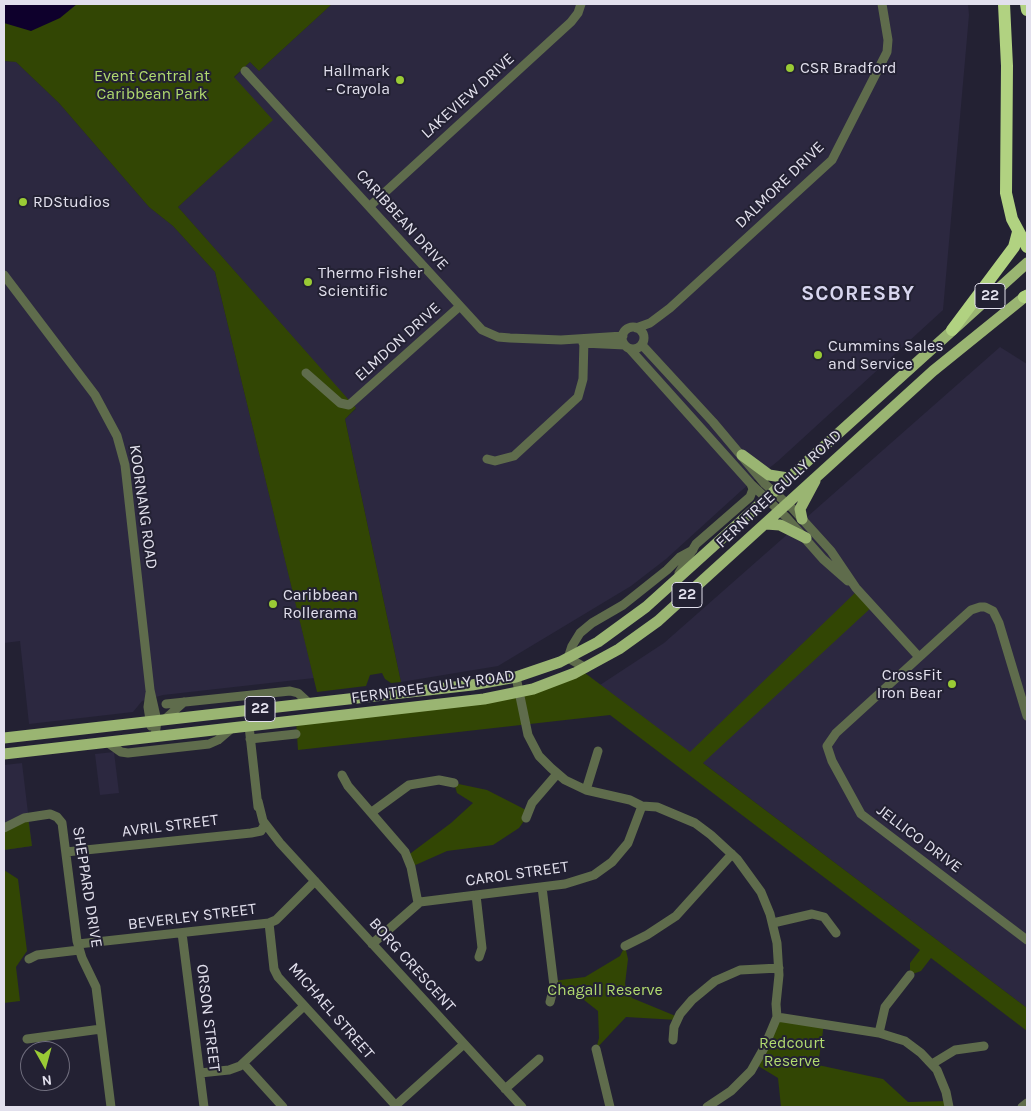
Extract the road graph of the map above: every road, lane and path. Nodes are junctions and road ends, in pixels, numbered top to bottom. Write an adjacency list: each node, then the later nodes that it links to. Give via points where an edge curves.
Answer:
1 (581, 4): 7 (street, LAKEVIEW DRIVE, via 571,22)
2 (882, 4): 14 (street, DALMORE DRIVE, via 887,52 836,154)
3 (1004, 4): 8 (highway, via 1006,193)
4 (1026, 4): 5 (highway)
5 (1027, 10)
6 (245, 71): 7 (street, CARIBBEAN DRIVE)
7 (370, 206): 13 (street, CARIBBEAN DRIVE)
8 (1018, 232): 9 (highway); 16 (highway, via 1014,247)
9 (1027, 247)
10 (1027, 263): 16 (main road, FERNTREE GULLY ROAD / 22)
11 (4, 275): 45 (street, KOORNANG ROAD, via 95,395 117,436 124,465 150,690 148,707)
12 (1026, 296): 23 (main road, FERNTREE GULLY ROAD / 22, via 933,371)
13 (460, 306): 18 (street, CARIBBEAN DRIVE, via 482,330 492,335); 20 (street, ELMDON DRIVE, via 350,405 340,403)
14 (670, 308): 15 (street, DALMORE DRIVE, via 650,323); 17 (street, DALMORE DRIVE)
15 (636, 328): 17 (street, via 641,331); 19 (street, via 626,330)
16 (952, 330): 24 (main road, FERNTREE GULLY ROAD / 22)
17 (643, 340): 19 (street, via 636,348); 21 (street)
18 (584, 341): 19 (street, CARIBBEAN DRIVE); 22 (street, via 582,384 575,401 514,456 495,461)
19 (626, 343): 25 (street)
20 (306, 373)
21 (742, 455): 24 (main road, via 769,475); 26 (street)
22 (487, 459)
23 (818, 475): 27 (main road, FERNTREE GULLY ROAD / 22); 28 (main road, via 800,509)
24 (788, 478): 26 (main road, FERNTREE GULLY ROAD / 22)
25 (751, 484): 26 (street); 31 (street, via 750,497)
26 (771, 495): 27 (street); 30 (main road, FERNTREE GULLY ROAD / 22)
27 (784, 507): 28 (street); 29 (main road, FERNTREE GULLY ROAD / 22); 32 (street)
28 (802, 518): 35 (street, via 831,551)
29 (766, 524): 32 (main road, via 780,525); 38 (main road, FERNTREE GULLY ROAD / 22, via 658,621)
30 (733, 529): 31 (street); 34 (main road, FERNTREE GULLY ROAD / 22)
31 (710, 531): 33 (street)
32 (806, 538): 35 (street, via 823,559)
33 (692, 550): 34 (street); 37 (street, via 623,605 584,630 574,642)
34 (670, 586): 37 (main road, FERNTREE GULLY ROAD / 22, via 614,632)
35 (856, 588): 36 (street)
36 (919, 657): 44 (street, via 971,610 980,607 990,609 999,623); 74 (street, JELLICO DRIVE, via 831,739 826,746 829,754 861,814)
37 (568, 658): 38 (street); 39 (main road, FERNTREE GULLY ROAD / 22)
38 (586, 668): 40 (main road, FERNTREE GULLY ROAD / 22)
39 (516, 677): 40 (street); 43 (main road, FERNTREE GULLY ROAD / 22)
40 (519, 692): 46 (main road, FERNTREE GULLY ROAD / 22, via 461,702); 55 (street, via 530,740 539,756)
41 (184, 702): 42 (street); 43 (street, via 290,691 298,693); 45 (street)
42 (166, 704)
43 (310, 704): 45 (main road, FERNTREE GULLY ROAD / 22)
44 (1027, 716)
45 (157, 721): 49 (street, KOORNANG ROAD); 50 (main road, FERNTREE GULLY ROAD / 22)
46 (249, 726): 47 (main road, FERNTREE GULLY ROAD / 22); 51 (street, BORG CRESCENT)
47 (232, 728): 49 (main road, FERNTREE GULLY ROAD / 22); 52 (street, via 209,744 128,753)
48 (296, 734): 51 (street)
49 (155, 736): 52 (main road, FERNTREE GULLY ROAD / 22)
50 (4, 738)
51 (250, 739): 62 (street, BORG CRESCENT)
52 (107, 742): 54 (main road, FERNTREE GULLY ROAD / 22)
53 (598, 751): 58 (street)
54 (6, 754)
55 (557, 774): 58 (street); 61 (street, via 532,803)
56 (342, 775): 60 (street)
57 (454, 783): 60 (street, via 439,780 409,785)
58 (586, 790): 59 (street)
59 (642, 806): 65 (street, via 657,806 684,818 712,834); 67 (street, CAROL STREET, via 628,843 605,868 578,881)
60 (372, 812): 69 (street, via 407,856)
61 (526, 818)
62 (264, 826): 64 (street, AVRIL STREET, via 244,832); 66 (street, BORG CRESCENT)
63 (4, 828): 64 (street, SHEPPARD DRIVE, via 27,817 50,814 63,826)
64 (66, 854): 77 (street, SHEPPARD DRIVE)
65 (732, 854): 71 (street, via 761,892); 76 (street, via 676,916)
66 (316, 883): 70 (street, BEVERLEY STREET); 75 (street, BORG CRESCENT)
67 (542, 887): 68 (street, CAROL STREET); 82 (street, via 554,986)
68 (476, 895): 69 (street, CAROL STREET); 78 (street, via 482,948)
69 (418, 903): 75 (street)
70 (269, 923): 72 (street, BEVERLEY STREET); 83 (street, MICHAEL STREET, via 275,972)
71 (773, 923): 73 (street, via 812,914 824,917); 80 (street)
72 (182, 933): 77 (street, BEVERLEY STREET); 95 (street, ORSON STREET)
73 (836, 933)
74 (1027, 940)
75 (372, 944): 89 (street, BORG CRESCENT)
76 (625, 946)
77 (79, 947): 79 (street, BEVERLEY STREET); 85 (street, SHEPPARD DRIVE, via 95,983)
78 (479, 957)
79 (29, 959)
80 (779, 968): 84 (street); 88 (street, via 740,970 715,980 678,1017)
81 (910, 974): 86 (street, via 885,1007)
82 (550, 1002)
83 (304, 1006): 93 (street); 101 (street, MICHAEL STREET)
84 (777, 1017): 86 (street); 104 (street, via 764,1048 746,1077 726,1096)
85 (101, 1029): 87 (street); 98 (street, SHEPPARD DRIVE)
86 (879, 1033): 94 (street, via 910,1044)
87 (27, 1039)
88 (673, 1040)
89 (464, 1044): 96 (street, BORG CRESCENT); 101 (street)
90 (984, 1046): 94 (street, via 955,1050)
91 (596, 1049): 103 (street)
92 (539, 1059): 96 (street)
93 (243, 1063): 95 (street, via 232,1070); 100 (street)
94 (932, 1064): 105 (street, via 944,1086)
95 (200, 1073): 99 (street, ORSON STREET)
96 (505, 1089): 102 (street, BORG CRESCENT)
97 (1027, 1103): 106 (street)
98 (111, 1107)
99 (204, 1107)
100 (283, 1107)
101 (396, 1107)
102 (522, 1107)
103 (610, 1107)
104 (707, 1107)
105 (950, 1107)
106 (1022, 1107)

